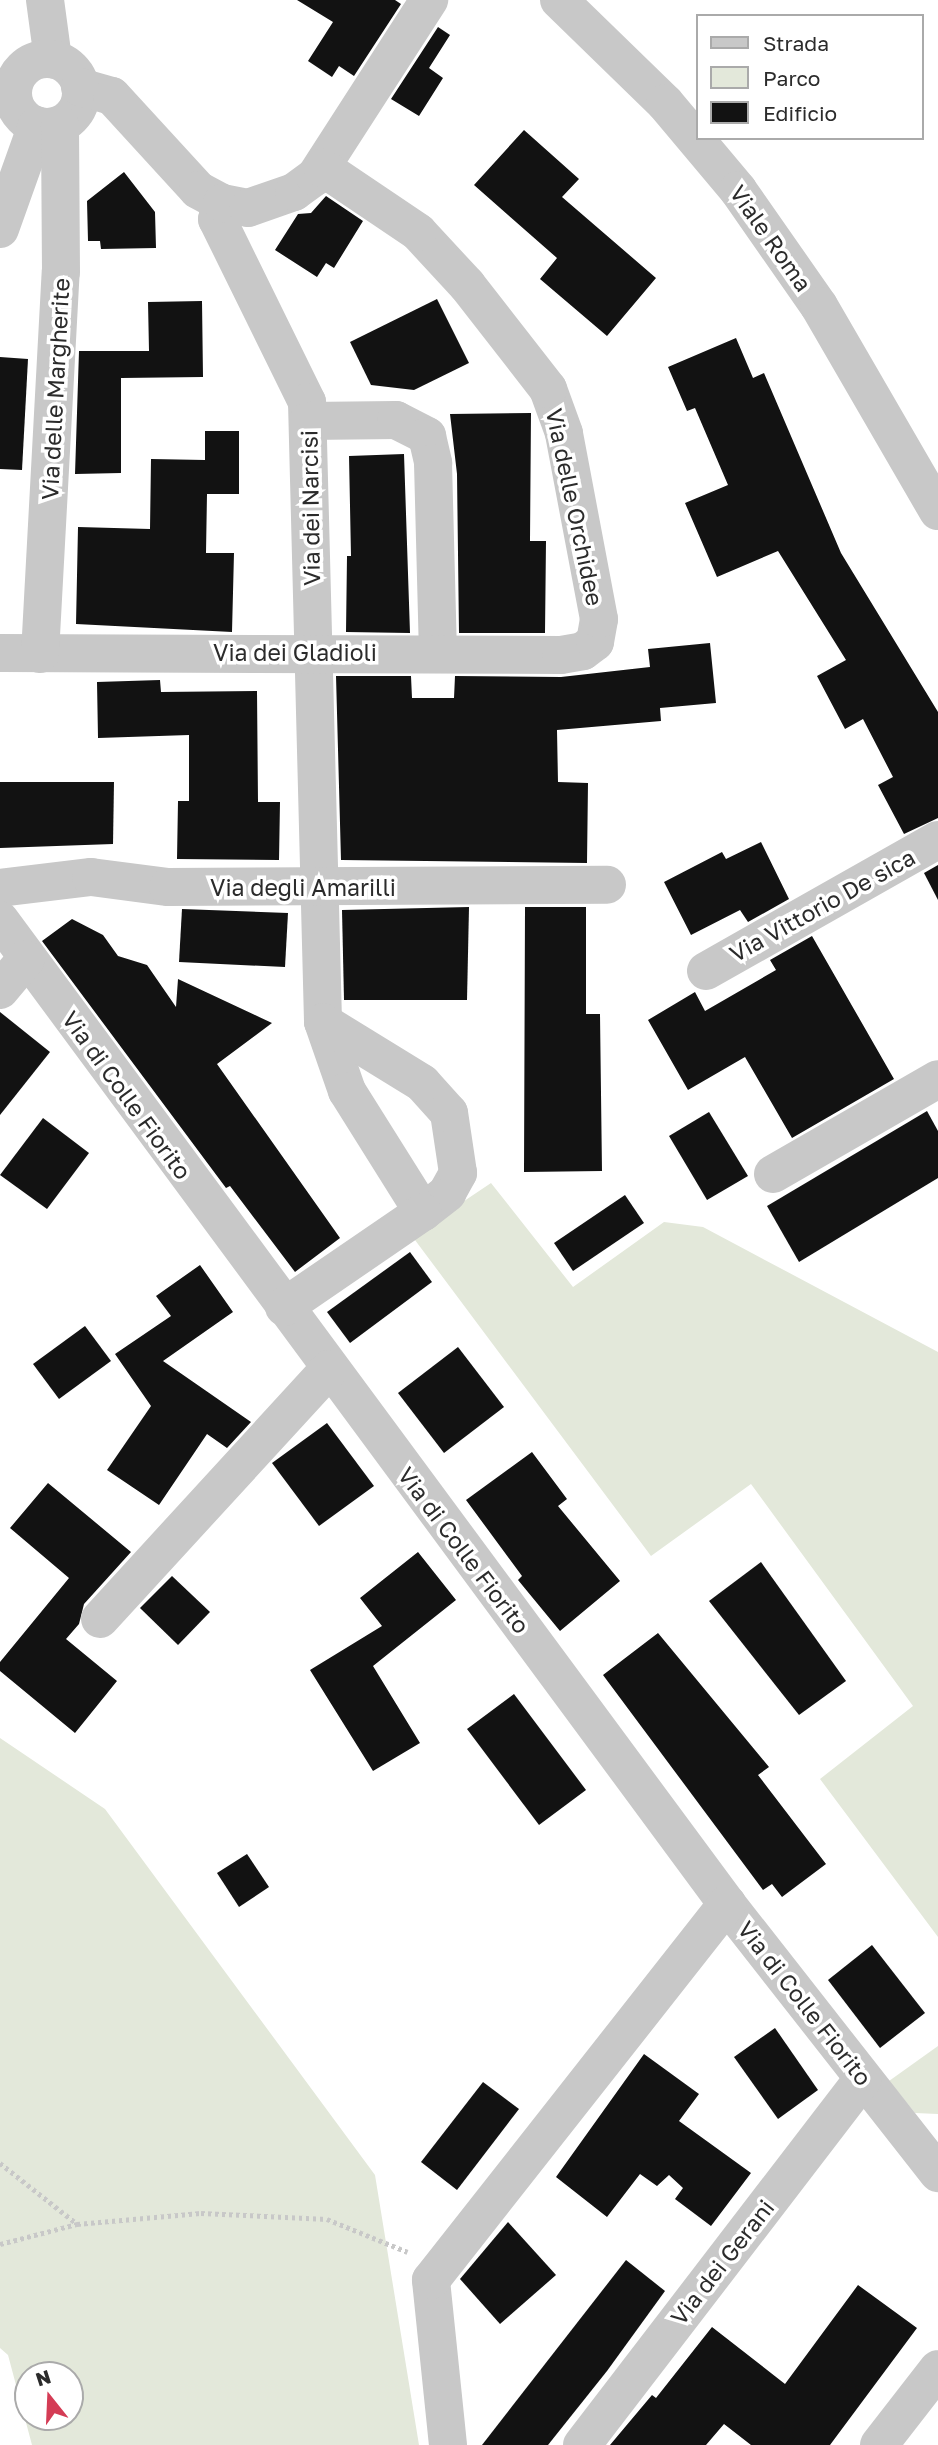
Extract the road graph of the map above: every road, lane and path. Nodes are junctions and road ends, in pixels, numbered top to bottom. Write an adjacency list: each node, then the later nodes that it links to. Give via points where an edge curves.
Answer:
1 (45, 0): 4 (street)
2 (429, 0): 9 (street)
3 (559, 0): 8 (street, Viale Roma, via 665,103)
4 (53, 59): 5 (street, via 71,69); 6 (street, via 24,67 14,84)
5 (80, 87): 6 (street, via 77,110); 10 (street, via 112,96 198,190)
6 (28, 117): 11 (street); 18 (street, Via delle Margherite, via 61,272)
7 (696, 140): 13 (street, Viale Roma, via 738,190 819,306)
8 (696, 140)
9 (323, 168): 10 (street, via 280,198 248,208); 14 (street, Via delle Orchidee, via 426,241 548,389 564,433 599,619)
10 (222, 203): 12 (street, Via dei Narcisi, via 217,219 300,385)
11 (0, 229)
12 (308, 421): 15 (street, via 396,420 426,436 433,463); 16 (street, Via dei Narcisi)
13 (938, 512)
14 (589, 648): 15 (street, Via dei Gladioli, via 561,655)
15 (438, 650): 16 (street, Via dei Gladioli)
16 (313, 652): 18 (street, Via dei Gladioli); 21 (street, Via dei Narcisi)
17 (0, 653): 18 (street, Via dei Gladioli)
18 (40, 653)
19 (938, 840): 25 (street, Via Vittorio De sica)
20 (607, 885): 21 (street, Via degli Amarilli)
21 (317, 887): 22 (street, Via degli Amarilli, via 168,887 91,877); 27 (street, Via dei Narcisi)
22 (0, 888)
23 (0, 920): 24 (street, Via di Colle Fiorito)
24 (26, 959): 26 (street); 31 (street, Via di Colle Fiorito)
25 (706, 971)
26 (0, 990)
27 (323, 1022): 30 (street, Via dei Narcisi, via 347,1091); 30 (street, via 422,1083 449,1113 458,1174 447,1194)
28 (938, 1079): 29 (street)
29 (773, 1174)
30 (423, 1212): 31 (street)
31 (284, 1307): 32 (street, Via di Colle Fiorito)
32 (329, 1369): 33 (street); 34 (street, Via di Colle Fiorito)
33 (100, 1619)
34 (727, 1904): 35 (street, Via di Colle Fiorito); 40 (street)
35 (863, 2079): 37 (street, Via di Colle Fiorito); 43 (street, Via dei Gerani)
36 (0, 2163): 38 (path)
37 (938, 2173)
38 (77, 2224): 39 (path); 40 (path, via 201,2213 327,2219 403,2246)
39 (0, 2244)
40 (431, 2280): 42 (street)
41 (938, 2369): 44 (street)
42 (448, 2445)
43 (582, 2445)
44 (879, 2445)

